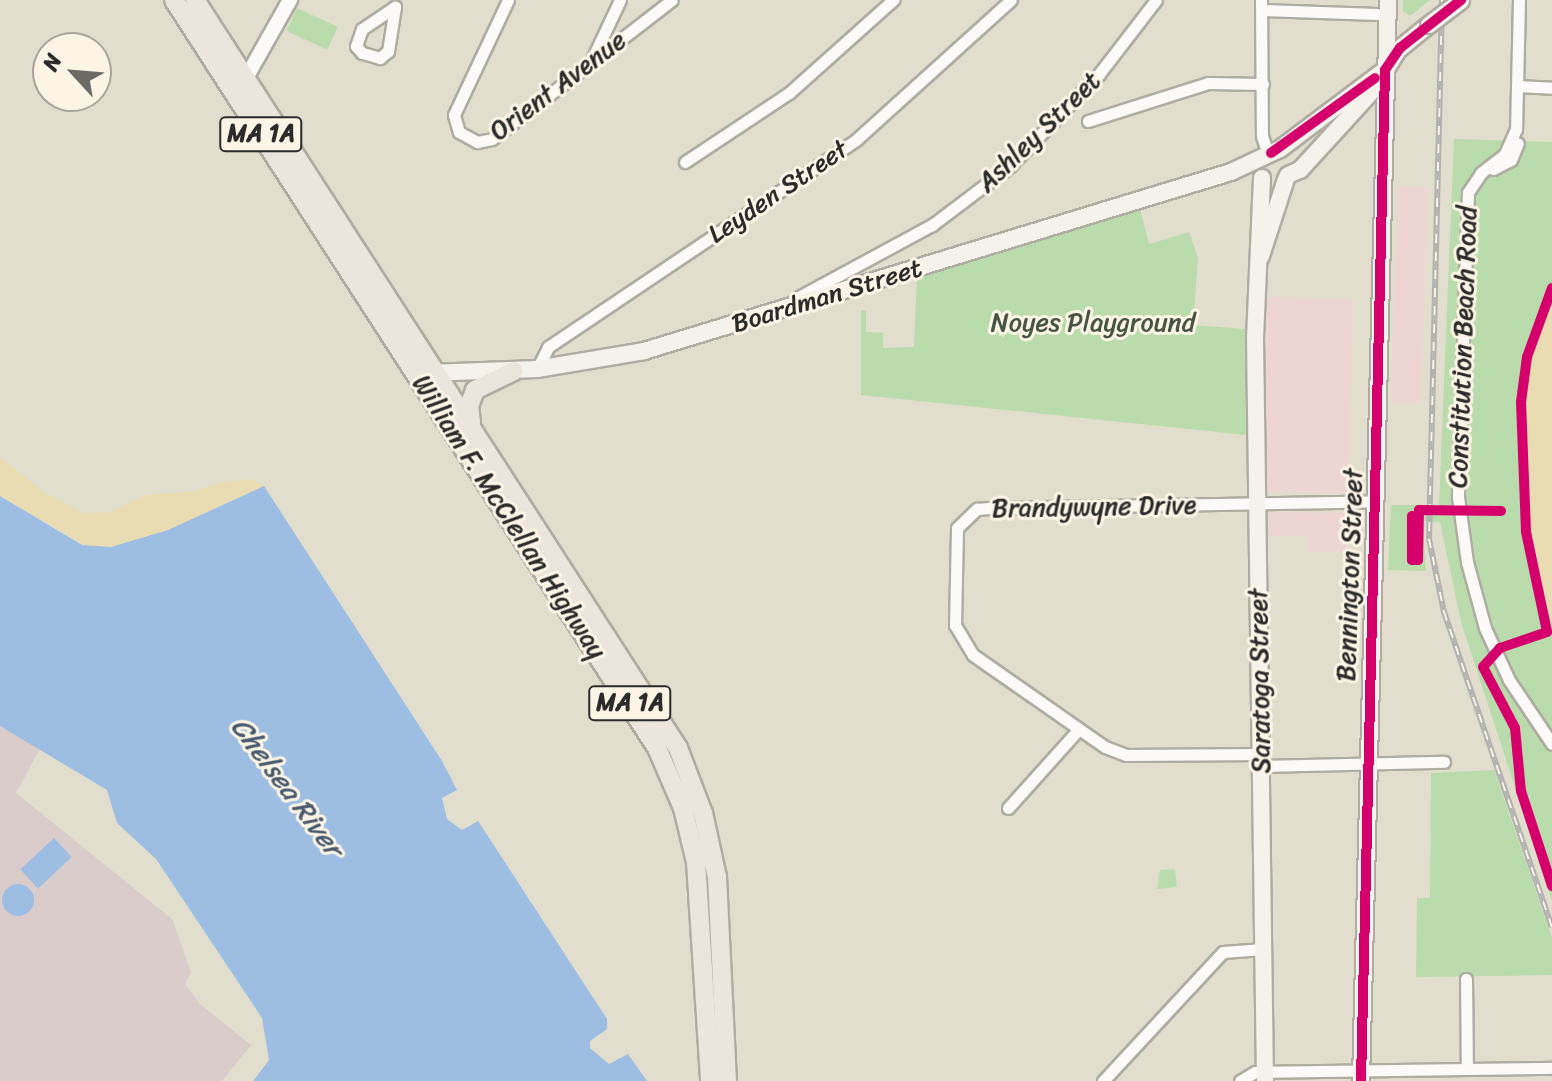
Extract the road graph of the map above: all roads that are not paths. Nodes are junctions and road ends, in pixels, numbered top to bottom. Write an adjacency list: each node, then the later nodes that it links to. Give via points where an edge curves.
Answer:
1 (174, 0): 30 (highway, William F. McClellan Highway / MA 1A)
2 (195, 0): 17 (highway, William F. McClellan Highway / MA 1A)
3 (290, 0): 17 (street)
4 (508, 0): 16 (street, Orient Avenue, via 455,111 462,135 488,141)
5 (620, 0): 16 (street)
6 (672, 0): 16 (street, Orient Avenue)
7 (893, 0): 23 (street, via 789,93)
8 (1011, 0): 28 (street, Leyden Street, via 857,139 548,347)
9 (1156, 0): 27 (street, Ashley Street, via 1099,74 1010,166 932,225)
10 (1461, 0): 15 (main road, bridge)
11 (1519, 0): 20 (street)
12 (396, 4): 12 (street, via 362,29 356,46 362,53 380,58 388,51)
13 (1262, 5): 14 (street); 19 (street)
14 (1383, 5): 15 (main road, via 1405,25); 18 (main road, Bennington Street)
15 (1429, 25): 18 (main road, via 1398,50)
16 (591, 61)
17 (246, 78): 31 (highway, William F. McClellan Highway / MA 1A)
18 (1378, 79): 24 (main road); 25 (main road, via 1300,170); 33 (main road, Bennington Street)
19 (1263, 84): 22 (street, via 1208,83); 24 (street)
20 (1517, 86): 21 (street); 36 (street, Constitution Beach Road, via 1516,129 1505,154 1481,173 1467,206 1459,368 1460,528 1485,628 1509,680)
21 (1552, 88)
22 (1088, 121)
23 (685, 162)
24 (1265, 163): 25 (main road, via 1274,184); 25 (main road, via 1287,159); 26 (main road, Saratoga Street); 27 (main road, Boardman Street)
25 (1287, 177): 26 (main road, Saratoga Street)
26 (1256, 281): 34 (main road, Saratoga Street)
27 (835, 285): 28 (main road, Boardman Street, via 775,311 633,354)
28 (537, 369): 29 (main road, Boardman Street)
29 (514, 371): 31 (main road, Boardman Street); 32 (highway, via 473,393)
30 (415, 373): 31 (main road, Boardman Street); 47 (highway, William F. McClellan Highway / MA 1A, via 642,720 671,777 700,885 702,1014)
31 (436, 373): 32 (highway, William F. McClellan Highway / MA 1A)
32 (473, 429): 48 (highway, William F. McClellan Highway / MA 1A, via 655,707 693,783 719,893)
33 (1369, 501): 34 (street); 39 (main road, Bennington Street)
34 (1258, 504): 35 (street, Brandywyne Drive, via 989,508 967,516 957,528 954,618 963,645); 37 (main road, Saratoga Street)
35 (1079, 729): 37 (street, Brandywyne Drive, via 1126,755); 40 (street)
36 (1552, 744)
37 (1261, 760): 39 (street, Brandywyne Drive); 41 (main road, Saratoga Street)
38 (1444, 762): 39 (street, Brandywyne Drive)
39 (1362, 765): 46 (main road, Bennington Street)
40 (1008, 808)
41 (1263, 949): 45 (main road, Saratoga Street); 49 (street, via 1223,952)
42 (1466, 979): 44 (street)
43 (1552, 1068): 44 (street)
44 (1467, 1069): 46 (street)
45 (1265, 1076): 46 (street); 50 (street, via 1251,1072)
46 (1356, 1076)
47 (710, 1081)
48 (727, 1081)
49 (1103, 1081)
50 (1240, 1081)

